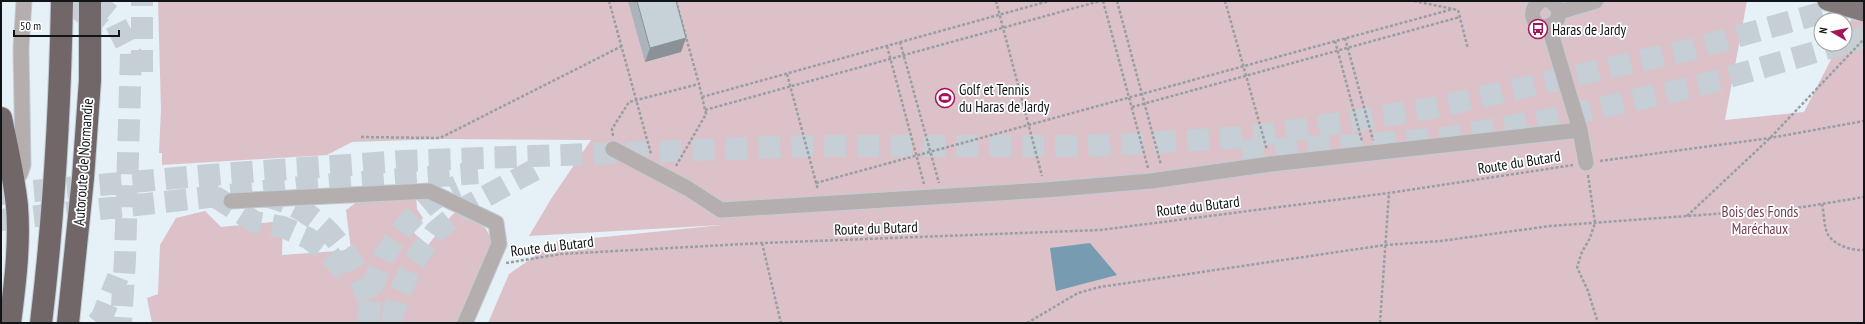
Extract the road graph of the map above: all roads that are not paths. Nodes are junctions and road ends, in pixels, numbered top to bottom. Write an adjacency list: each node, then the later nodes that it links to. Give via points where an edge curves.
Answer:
1 (24, 1): 14 (lane, via 21,48 23,165 20,174)
2 (62, 1): 17 (highway, Autoroute de Normandie, via 55,176)
3 (90, 1): 18 (highway, Autoroute de Normandie, via 90,80)
4 (1541, 1): 9 (lane, via 1535,5 1532,13 1534,21 1541,26)
5 (1596, 1): 7 (lane)
6 (1827, 1): 8 (main road)
7 (1555, 6): 9 (lane, via 1558,18)
8 (1864, 12)
9 (1549, 27): 11 (lane)
10 (1, 118): 14 (highway)
11 (1580, 130): 12 (lane, via 1271,164 1158,180 1045,190 721,210); 13 (lane)
12 (613, 149)
13 (1586, 163)
14 (10, 185): 16 (highway, via 18,225)
15 (231, 201): 19 (lane, via 429,191 496,224 499,244)
16 (10, 323)
17 (41, 323)
18 (68, 323)
19 (465, 323)

